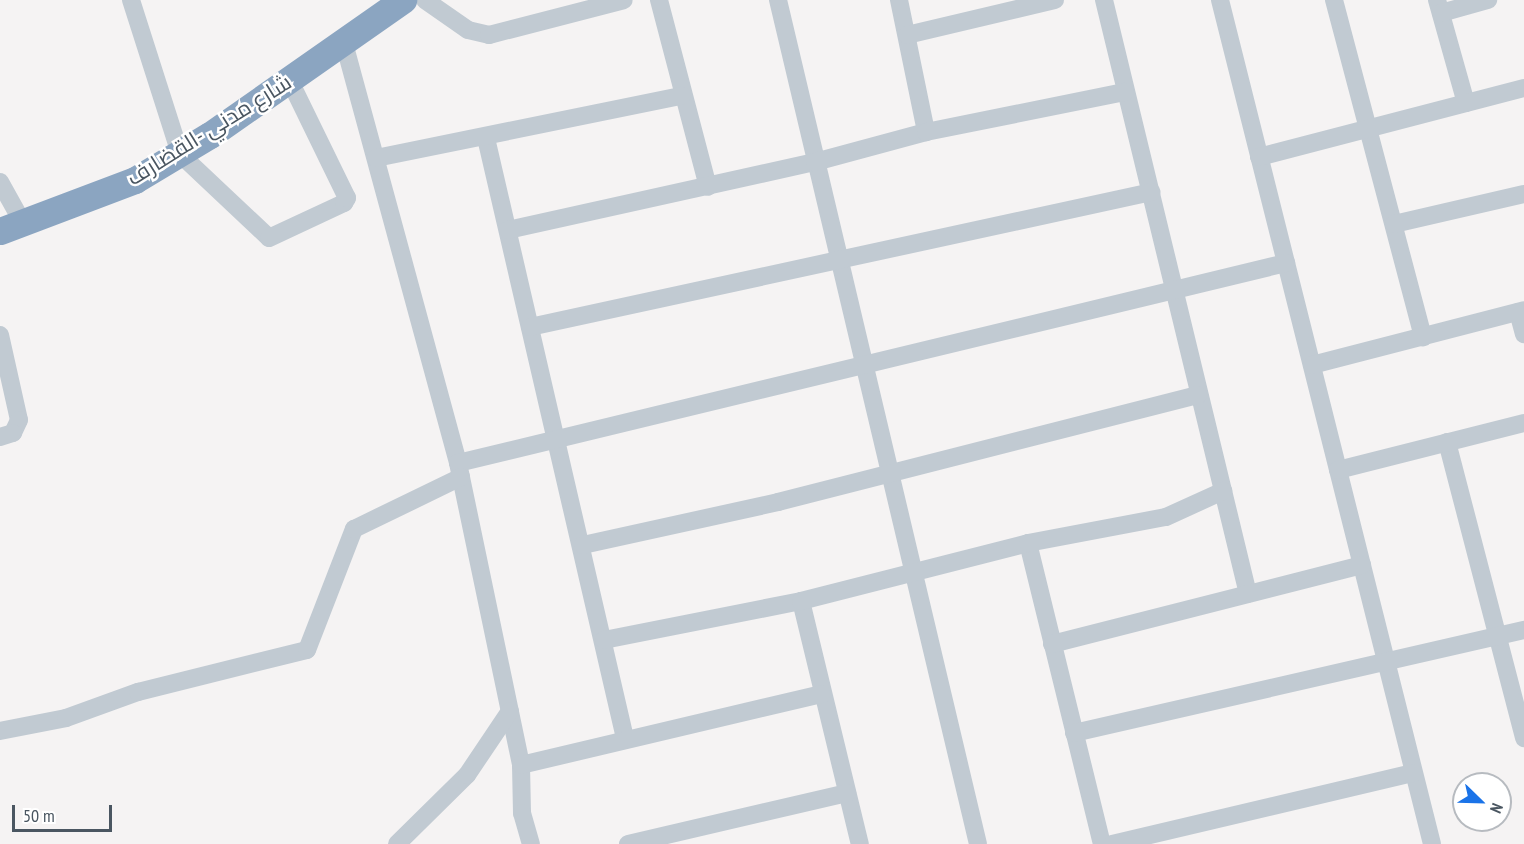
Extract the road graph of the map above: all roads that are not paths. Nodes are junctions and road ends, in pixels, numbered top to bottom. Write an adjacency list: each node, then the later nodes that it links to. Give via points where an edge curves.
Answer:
1 (131, 0): 24 (street)
2 (403, 0): 15 (highway, شارع مدني -القضارف)
3 (425, 0): 4 (street, via 468,30 489,35)
4 (624, 0)
5 (659, 0): 19 (street)
6 (778, 0): 27 (street)
7 (899, 0): 14 (street)
8 (1055, 0): 14 (street)
9 (1104, 0): 18 (street)
10 (1220, 0): 25 (street)
11 (1334, 0): 21 (street)
12 (1488, 0): 13 (street)
13 (1439, 7): 20 (street)
14 (907, 35): 22 (street)
15 (344, 43): 16 (highway, شارع مدني -القضارف); 26 (street)
16 (290, 81): 24 (highway, شارع مدني -القضارف); 24 (street, via 346,191 344,203 269,238)
17 (1524, 88): 20 (street)
18 (1125, 92): 22 (street); 30 (street)
19 (682, 96): 23 (street); 29 (street)
20 (1466, 103): 21 (street)
21 (1369, 128): 25 (street); 32 (street)
22 (926, 132): 27 (street)
23 (486, 138): 26 (street); 34 (street)
24 (180, 154): 33 (highway, شارع مدني -القضارف, via 135,180)
25 (1259, 157): 36 (street)
26 (376, 158): 50 (street)
27 (815, 162): 29 (street); 35 (street)
28 (0, 182): 33 (street)
29 (708, 187): 34 (street)
30 (1152, 192): 35 (street); 37 (street)
31 (1524, 194): 32 (street)
32 (1394, 224): 42 (street)
33 (12, 228)
34 (507, 230): 39 (street)
35 (842, 260): 39 (street); 44 (street)
36 (1286, 263): 37 (street); 43 (street)
37 (1175, 293): 44 (street); 45 (street)
38 (1521, 311): 40 (street); 42 (street)
39 (530, 327): 48 (street)
40 (1524, 334)
41 (0, 336): 47 (street, via 20,420 13,433)
42 (1423, 337): 43 (street)
43 (1312, 365): 51 (street)
44 (864, 366): 48 (street); 52 (street)
45 (1198, 395): 52 (street); 53 (street)
46 (1524, 423): 49 (street)
47 (0, 437)
48 (557, 442): 50 (street); 55 (street)
49 (1447, 442): 51 (street); 61 (street)
50 (460, 470): 66 (street); 67 (street, via 354,529 307,650 138,692 66,718)
51 (1338, 470): 56 (street)
52 (888, 474): 55 (street); 57 (street)
53 (1223, 491): 54 (street, via 1166,517); 58 (street)
54 (1028, 543): 57 (street); 63 (street)
55 (583, 545): 62 (street)
56 (1362, 565): 58 (street); 64 (street)
57 (914, 571): 59 (street); 78 (street)
58 (1248, 594): 63 (street)
59 (801, 601): 62 (street); 65 (street)
60 (1524, 630): 61 (street)
61 (1497, 637): 64 (street); 69 (street)
62 (604, 640): 70 (street)
63 (1052, 644): 68 (street)
64 (1386, 659): 68 (street); 72 (street)
65 (822, 694): 70 (street); 73 (street)
66 (510, 711): 71 (street); 74 (street, via 467,775)
67 (0, 731)
68 (1074, 733): 79 (street)
69 (1524, 734)
70 (625, 738): 71 (street)
71 (521, 765): 75 (street, via 522,813)
72 (1413, 773): 80 (street); 81 (street)
73 (847, 793): 76 (street); 77 (street)
74 (398, 844)
75 (531, 844)
76 (628, 844)
77 (860, 844)
78 (978, 844)
79 (1102, 844)
80 (1112, 844)
81 (1432, 844)

